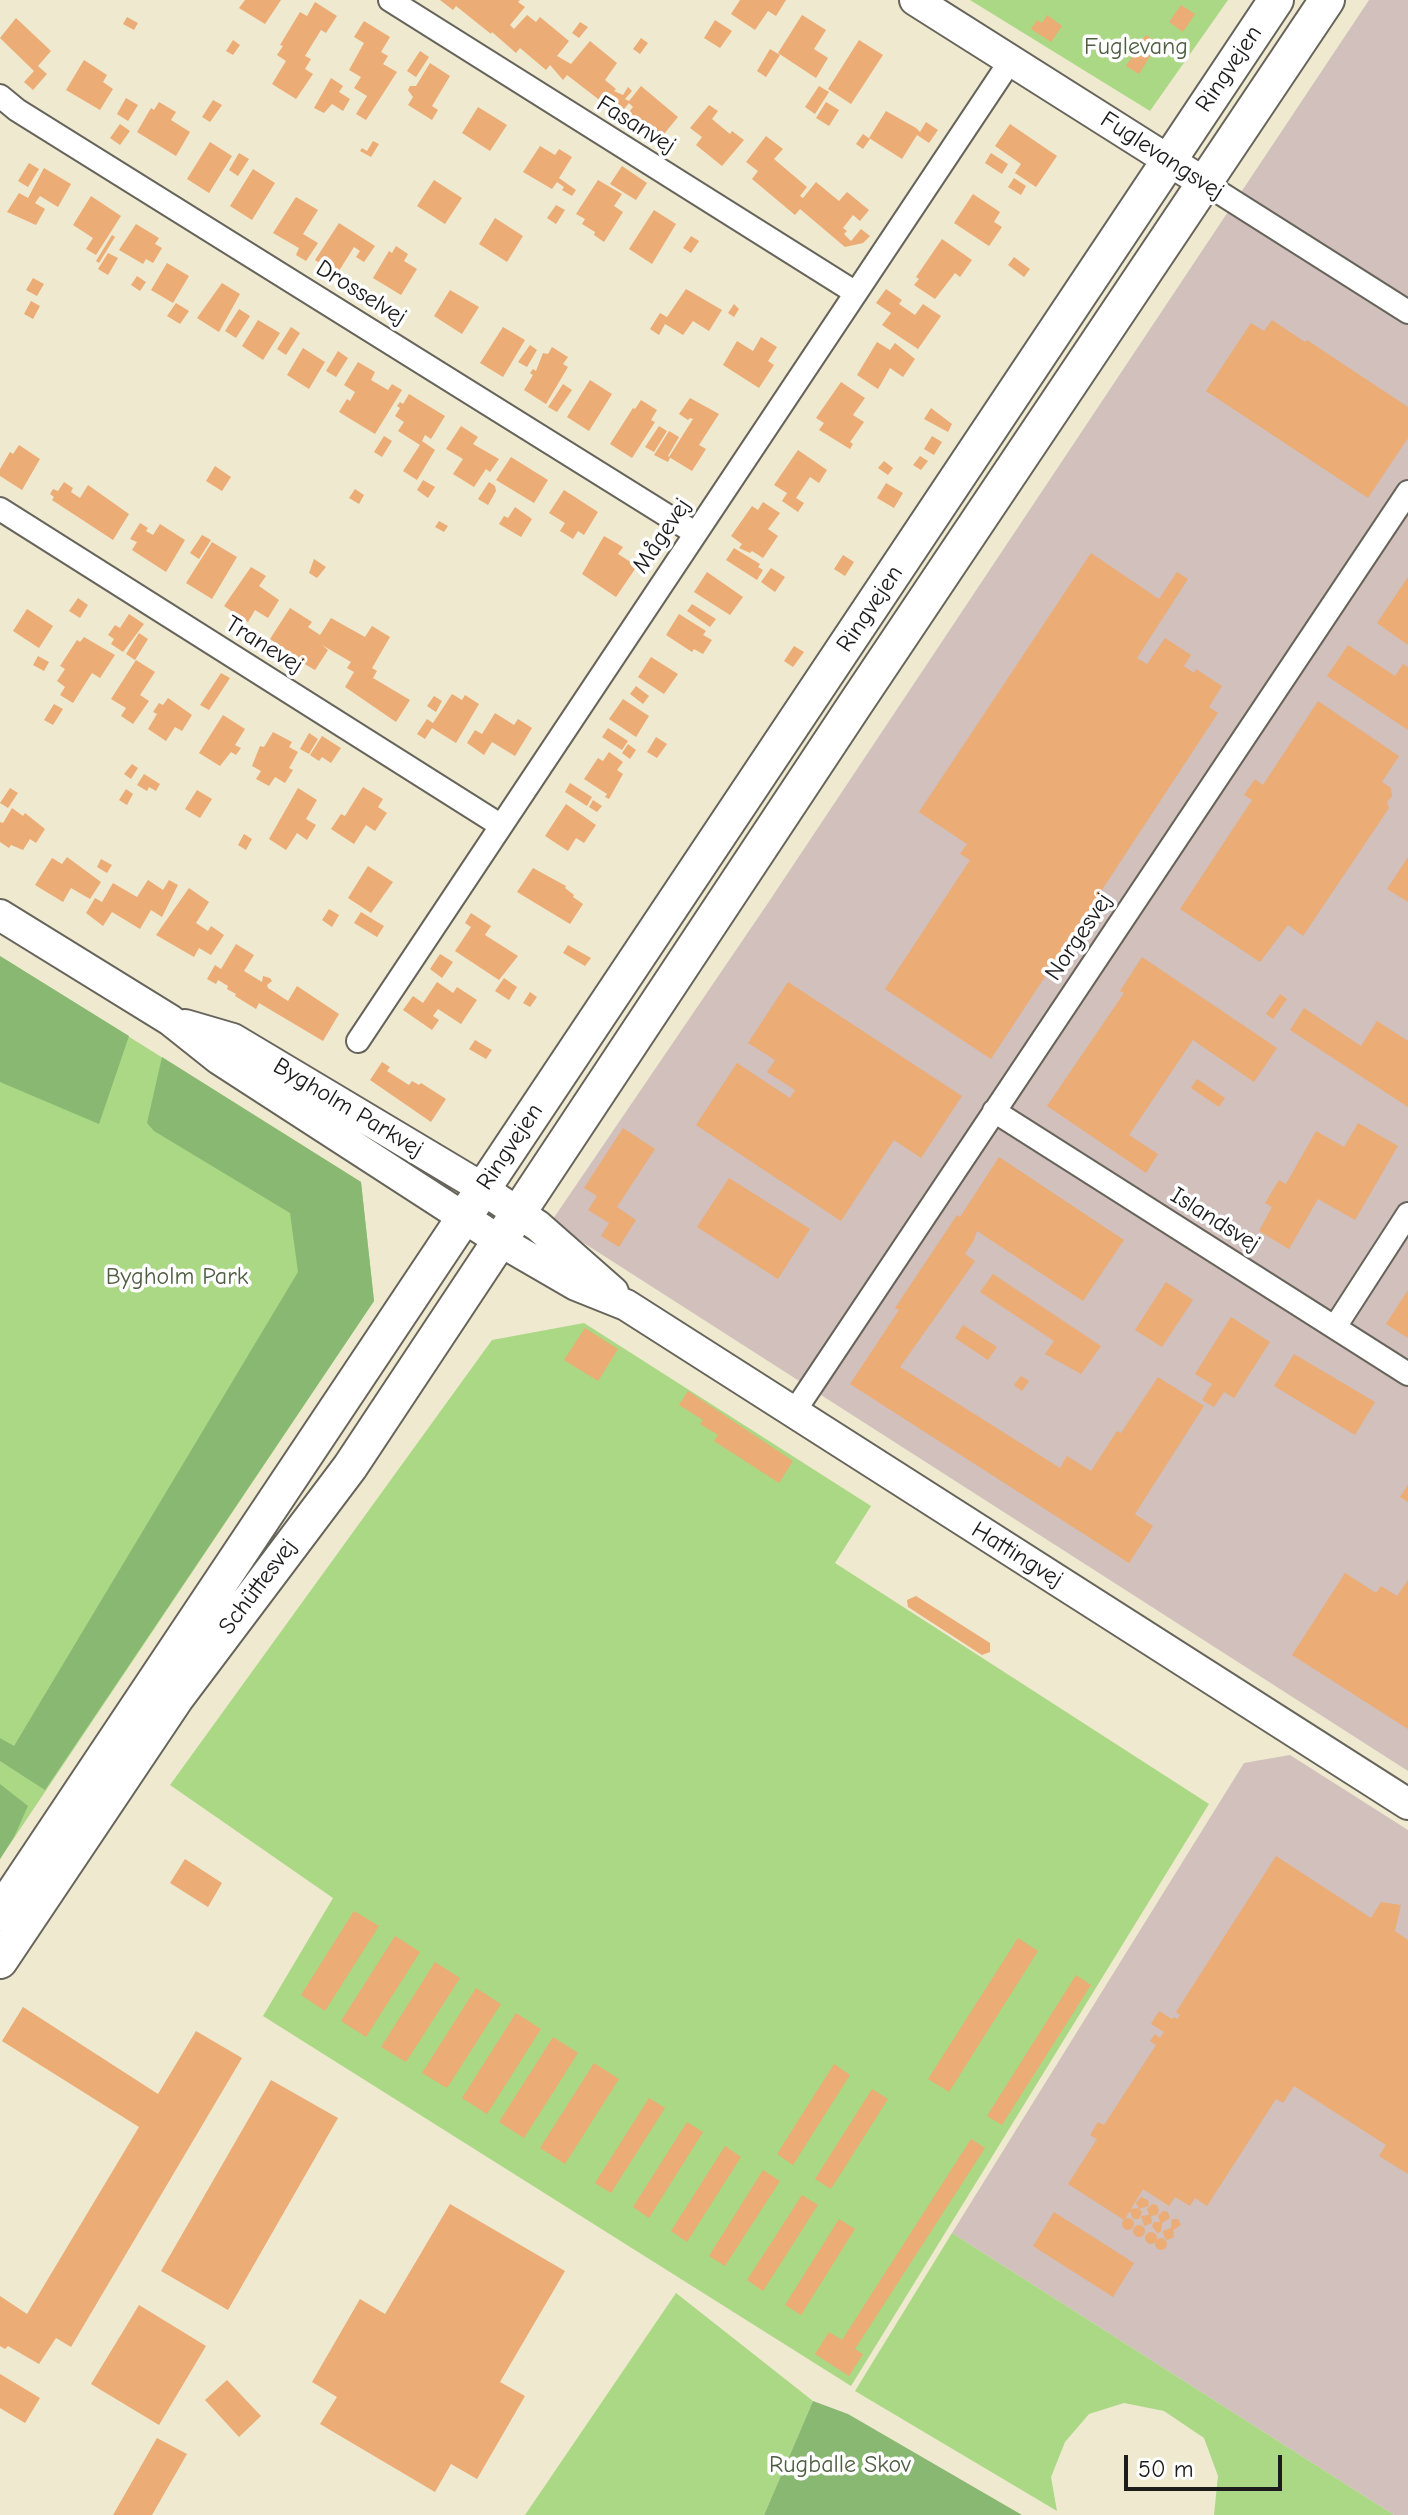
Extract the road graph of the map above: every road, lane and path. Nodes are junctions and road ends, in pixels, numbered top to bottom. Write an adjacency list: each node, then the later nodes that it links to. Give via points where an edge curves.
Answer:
1 (390, 0): 9 (street, Fasanvej)
2 (915, 0): 5 (street, Fuglevangsvej)
3 (1276, 0): 7 (main road, Ringvejen)
4 (1327, 0): 8 (main road, Ringvejen)
5 (1011, 60): 7 (street, Fuglevangsvej); 9 (street, Mågevej)
6 (0, 96): 13 (street, Drosselvej)
7 (1169, 159): 8 (street, Fuglevangsvej); 19 (main road, Ringvejen)
8 (1206, 184): 10 (street, Fuglevangsvej); 22 (main road, Ringvejen)
9 (856, 293): 13 (street, Mågevej)
10 (1408, 312)
11 (1408, 492): 18 (street, Norgesvej)
12 (0, 509): 14 (street, Tranevej)
13 (695, 533): 14 (street, Mågevej)
14 (500, 825): 17 (street, Mågevej)
15 (0, 915): 16 (street, Bygholm Parkvej)
16 (170, 1020): 19 (street, Bygholm Parkvej, via 233,1039); 21 (street, Bygholm Parkvej, via 219,1059)
17 (358, 1041)
18 (994, 1111): 23 (street, Islandsvej); 25 (street, Norgesvej)
19 (482, 1188): 21 (main road, Ringvejen); 22 (street, Bygholm Parkvej)
20 (1408, 1214): 23 (street)
21 (464, 1217): 22 (street, Bygholm Parkvej); 27 (main road, Schüttesvej)
22 (509, 1227): 25 (street, Hattingvej, via 538,1226 626,1305); 28 (main road, Schüttesvej, via 350,1467 185,1686)
23 (1335, 1327): 24 (street, Islandsvej)
24 (1408, 1374)
25 (794, 1412): 26 (street, Hattingvej)
26 (1408, 1804)
27 (0, 1913)
28 (0, 1961)

